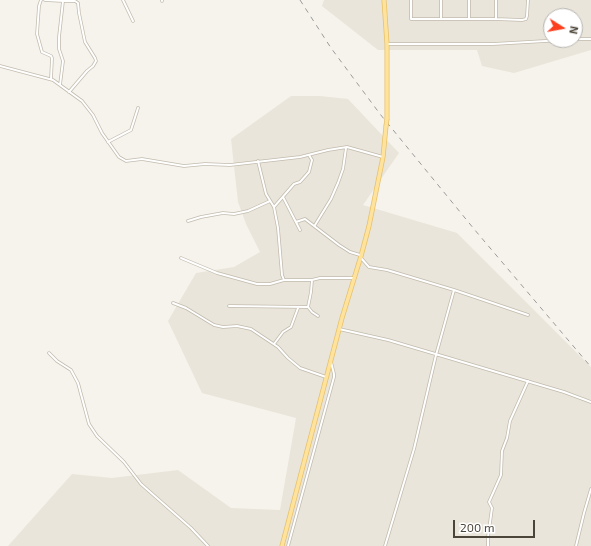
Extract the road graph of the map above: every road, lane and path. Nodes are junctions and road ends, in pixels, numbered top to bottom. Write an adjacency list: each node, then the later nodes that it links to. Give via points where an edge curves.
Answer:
1 (41, 0): 18 (street, via 37,34 42,52 52,58)
2 (45, 0): 10 (street)
3 (123, 0): 14 (street)
4 (384, 0): 16 (main road)
5 (412, 0): 11 (street, via 411,19)
6 (441, 0): 11 (street)
7 (469, 0): 12 (street)
8 (496, 0): 13 (street)
9 (528, 0): 13 (street, via 526,19)
10 (63, 1): 19 (street, via 59,38 63,61); 20 (street, via 78,3 85,42 96,58 93,66)
11 (441, 19): 12 (street)
12 (468, 19): 13 (street)
13 (496, 19)
14 (133, 21)
15 (543, 41): 16 (street)
16 (387, 44): 25 (main road, bridge, via 387,119)
17 (0, 66): 18 (street)
18 (51, 79): 19 (street)
19 (60, 85): 20 (street)
20 (69, 92): 22 (street, via 93,115)
21 (138, 108): 22 (street, via 130,130)
22 (108, 142): 26 (street, via 119,157 126,161 142,159 184,166)
23 (346, 147): 24 (street); 25 (street); 32 (street, via 338,183)
24 (310, 155): 26 (street); 27 (street, via 312,160 309,172)
25 (383, 157): 34 (main road)
26 (258, 161): 28 (street)
27 (283, 197): 29 (street); 31 (street)
28 (270, 202): 29 (street); 30 (street, via 234,214 224,213)
29 (274, 207): 37 (street)
30 (188, 221)
31 (296, 222): 32 (street, via 306,219); 33 (street)
32 (315, 225): 34 (street, via 339,245)
33 (300, 230)
34 (361, 257): 36 (main road); 39 (street, via 370,267)
35 (181, 258): 37 (street, via 217,273 257,284)
36 (355, 278): 38 (street); 46 (main road)
37 (284, 280): 38 (street)
38 (312, 280): 42 (street)
39 (454, 290): 44 (street); 49 (street)
40 (173, 303): 47 (street, via 214,324 251,328)
41 (229, 306): 43 (street)
42 (308, 307): 43 (street); 45 (street)
43 (298, 308): 47 (street, via 291,327 283,332)
44 (528, 315)
45 (318, 316)
46 (339, 329): 49 (street, via 388,340); 50 (main road)
47 (274, 344): 51 (street, via 300,368)
48 (49, 353): 55 (street, via 71,370 78,383 89,424 97,436 124,462 141,484)
49 (436, 355): 52 (street); 58 (street, via 414,449)
50 (330, 360): 51 (main road); 57 (street, via 334,377)
51 (326, 377): 56 (main road)
52 (528, 381): 53 (street); 59 (street, via 510,421 502,451 501,475 489,502 492,508)
53 (591, 402)
54 (591, 489): 60 (street)
55 (208, 546)
56 (282, 546)
57 (288, 546)
58 (385, 546)
59 (488, 546)
60 (576, 546)

